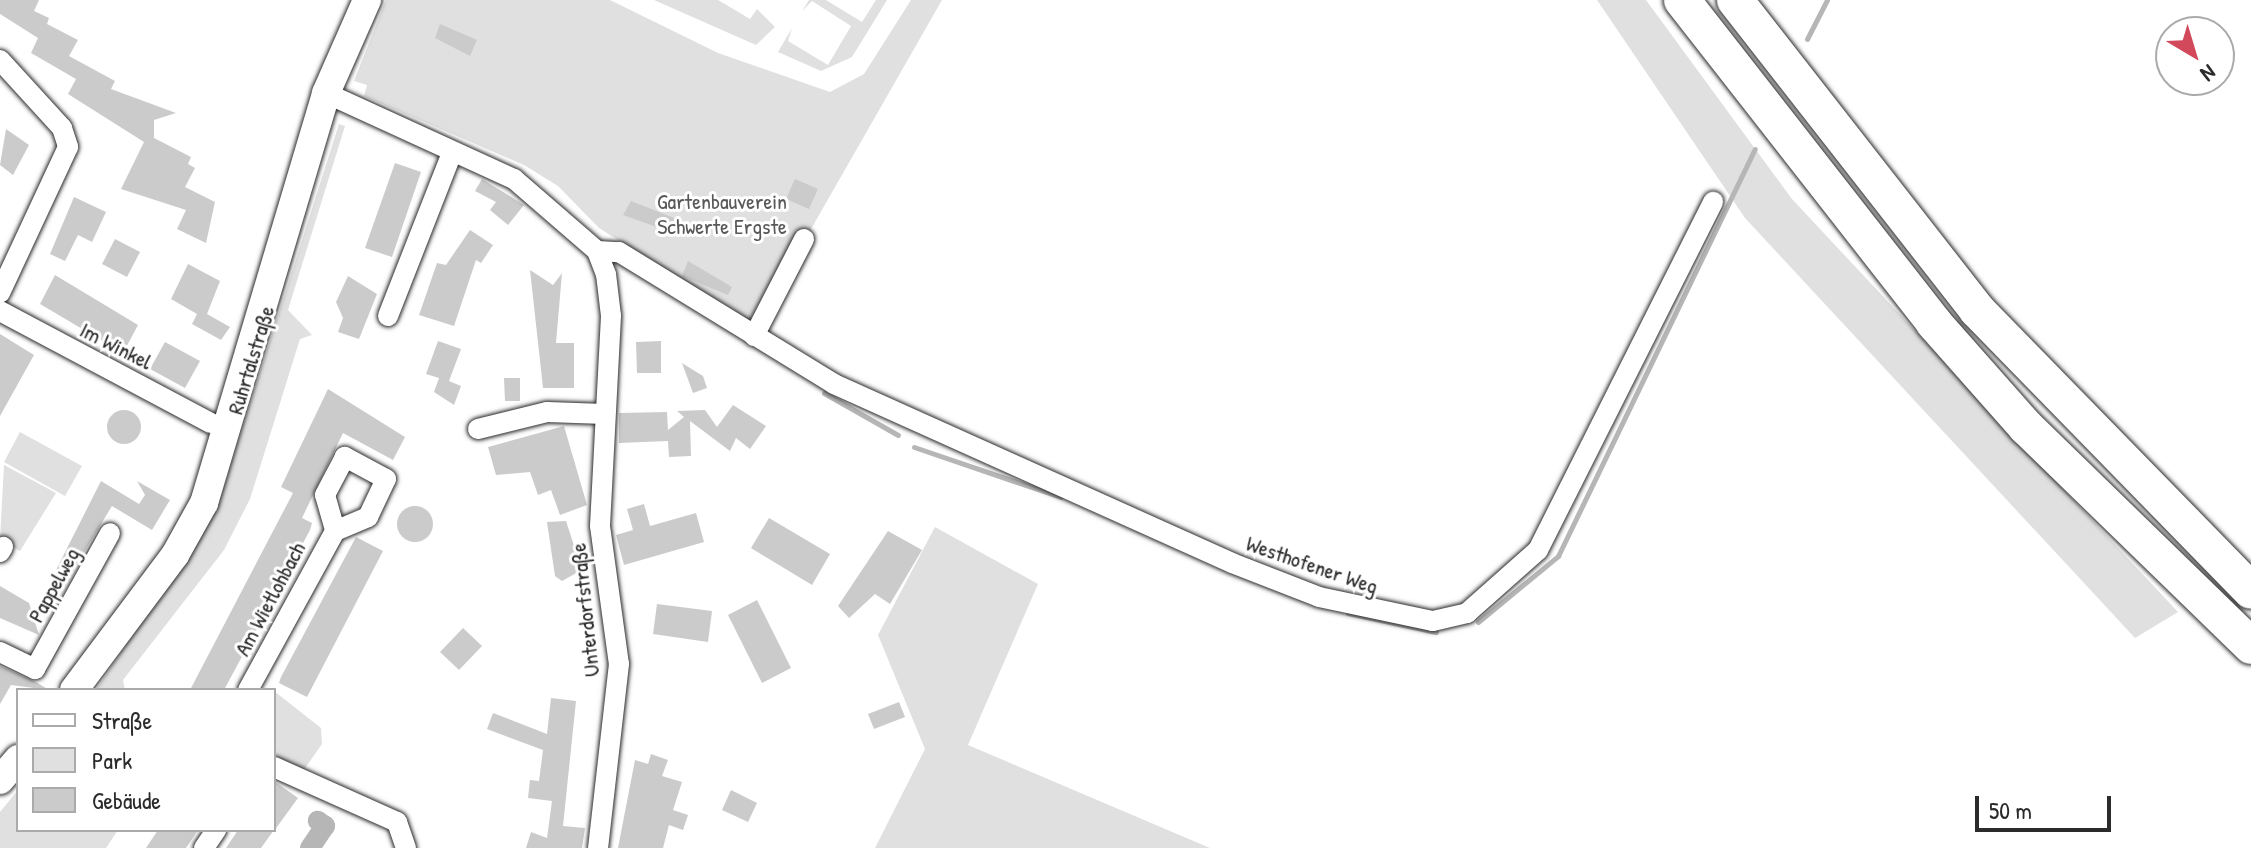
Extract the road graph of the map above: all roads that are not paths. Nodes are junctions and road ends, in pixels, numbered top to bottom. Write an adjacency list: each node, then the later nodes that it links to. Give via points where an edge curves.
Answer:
1 (367, 0): 5 (main road, Ruhrtalstraße)
2 (1682, 0): 20 (highway, via 1934,323)
3 (1735, 0): 19 (highway, via 1977,310)
4 (0, 60): 10 (street, via 62,128 68,147)
5 (326, 93): 6 (street); 22 (main road, Ruhrtalstraße, via 204,503 175,555)
6 (452, 153): 9 (street, via 514,179); 12 (street)
7 (1713, 202): 13 (street, Westhofener Weg, via 1538,550 1504,585 1451,619 1392,618 1232,563 919,425)
8 (804, 239): 13 (street)
9 (597, 251): 13 (street, Westhofener Weg, via 619,252); 14 (street, Unterdorfstraße, via 611,316)
10 (0, 293)
11 (0, 311): 15 (street, Im Winkel)
12 (388, 316)
13 (754, 336)
14 (605, 414): 16 (street, via 547,412); 28 (street, Unterdorfstraße, via 600,526 619,664)
15 (211, 423)
16 (478, 429)
17 (335, 531): 23 (street, Am Wietlohbach)
18 (110, 533): 21 (street, Pappelweg, via 35,669)
19 (2251, 591)
20 (2251, 646)
21 (0, 652)
22 (75, 688)
23 (249, 688)
24 (16, 761): 26 (main road)
25 (276, 768): 27 (street, via 397,822)
26 (0, 780)
27 (406, 848)
28 (598, 848)

